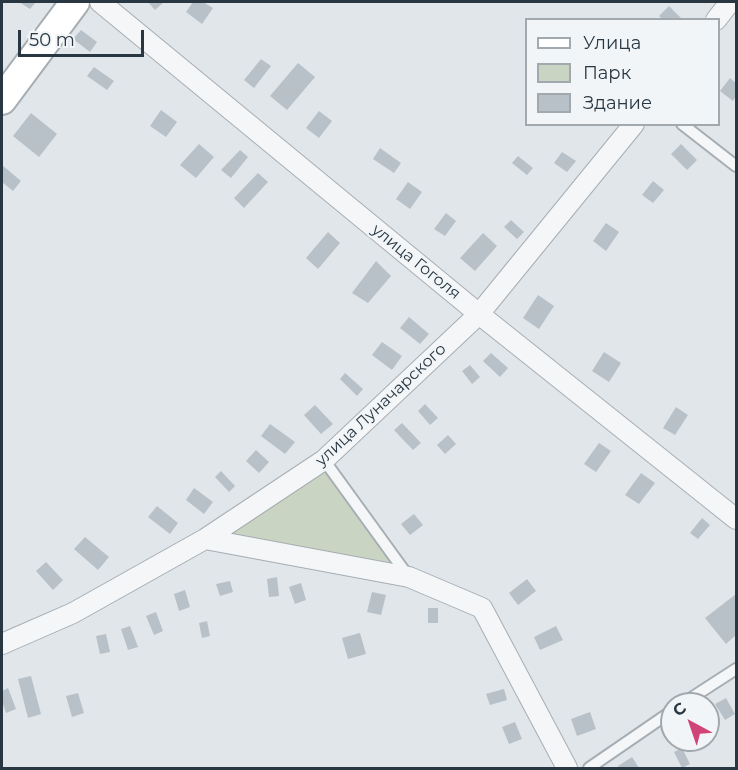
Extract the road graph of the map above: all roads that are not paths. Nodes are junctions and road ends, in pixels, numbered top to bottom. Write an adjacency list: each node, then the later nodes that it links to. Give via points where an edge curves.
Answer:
1 (75, 2): 5 (street)
2 (100, 2): 9 (street, улица Гоголя)
3 (730, 2): 4 (street)
4 (718, 18)
5 (2, 99)
6 (632, 126): 9 (street, улица Луначарского)
7 (685, 126): 8 (lane)
8 (736, 166)
9 (479, 314): 10 (street, улица Луначарского); 11 (street, улица Гоголя)
10 (324, 460): 12 (street, улица Луначарского); 13 (lane)
11 (736, 519)
12 (205, 539): 13 (street); 14 (street, улица Луначарского, via 73,613)
13 (409, 577): 18 (street, via 482,608)
14 (2, 644)
15 (736, 669): 16 (lane)
16 (701, 692)
17 (660, 719): 19 (lane)
18 (567, 768)
19 (589, 768)

